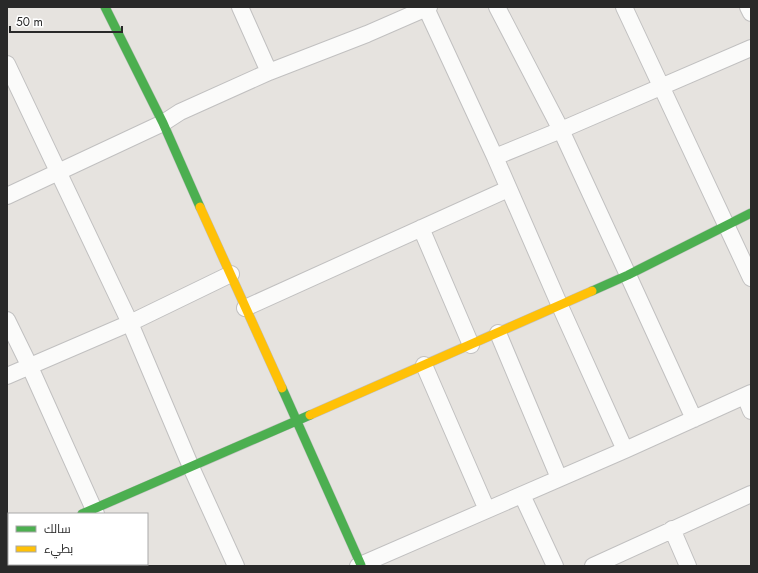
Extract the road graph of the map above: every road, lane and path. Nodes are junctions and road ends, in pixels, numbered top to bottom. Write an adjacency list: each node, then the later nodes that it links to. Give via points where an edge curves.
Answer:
1 (105, 7): 12 (street)
2 (240, 7): 10 (street)
3 (497, 7): 13 (street)
4 (624, 7): 11 (street)
5 (748, 7): 7 (street)
6 (427, 8): 10 (street); 14 (street)
7 (751, 13)
8 (751, 48): 11 (street)
9 (7, 64): 15 (street)
10 (269, 72): 12 (street, via 180,112)
11 (661, 87): 13 (street); 19 (street)
12 (162, 123): 15 (street); 21 (street)
13 (561, 130): 14 (street); 22 (street)
14 (495, 157): 16 (street)
15 (59, 171): 17 (street); 27 (street)
16 (508, 188): 20 (street); 24 (street)
17 (7, 196)
18 (751, 213): 19 (street)
19 (726, 225): 22 (street); 23 (street)
20 (421, 228): 25 (street); 29 (street)
21 (231, 274): 25 (street); 27 (street)
22 (628, 275): 24 (street); 35 (street)
23 (751, 278)
24 (560, 306): 28 (street); 37 (street)
25 (246, 308): 36 (street)
26 (7, 320): 31 (street)
27 (130, 323): 31 (street); 38 (street)
28 (498, 333): 29 (street); 39 (street)
29 (471, 344): 30 (street)
30 (424, 365): 36 (street); 42 (street)
31 (30, 367): 32 (street); 43 (street)
32 (7, 376)
33 (748, 394): 34 (street); 35 (street)
34 (751, 411)
35 (694, 419): 37 (street)
36 (296, 420): 38 (street); 45 (street)
37 (625, 450): 39 (street)
38 (191, 467): 43 (street); 46 (street)
39 (559, 478): 41 (street)
40 (751, 494): 44 (street)
41 (522, 495): 42 (street); 47 (street)
42 (487, 510): 45 (street)
43 (91, 512)
44 (672, 529): 48 (street); 49 (street)
45 (360, 565)
46 (236, 566)
47 (555, 566)
48 (593, 566)
49 (688, 566)

